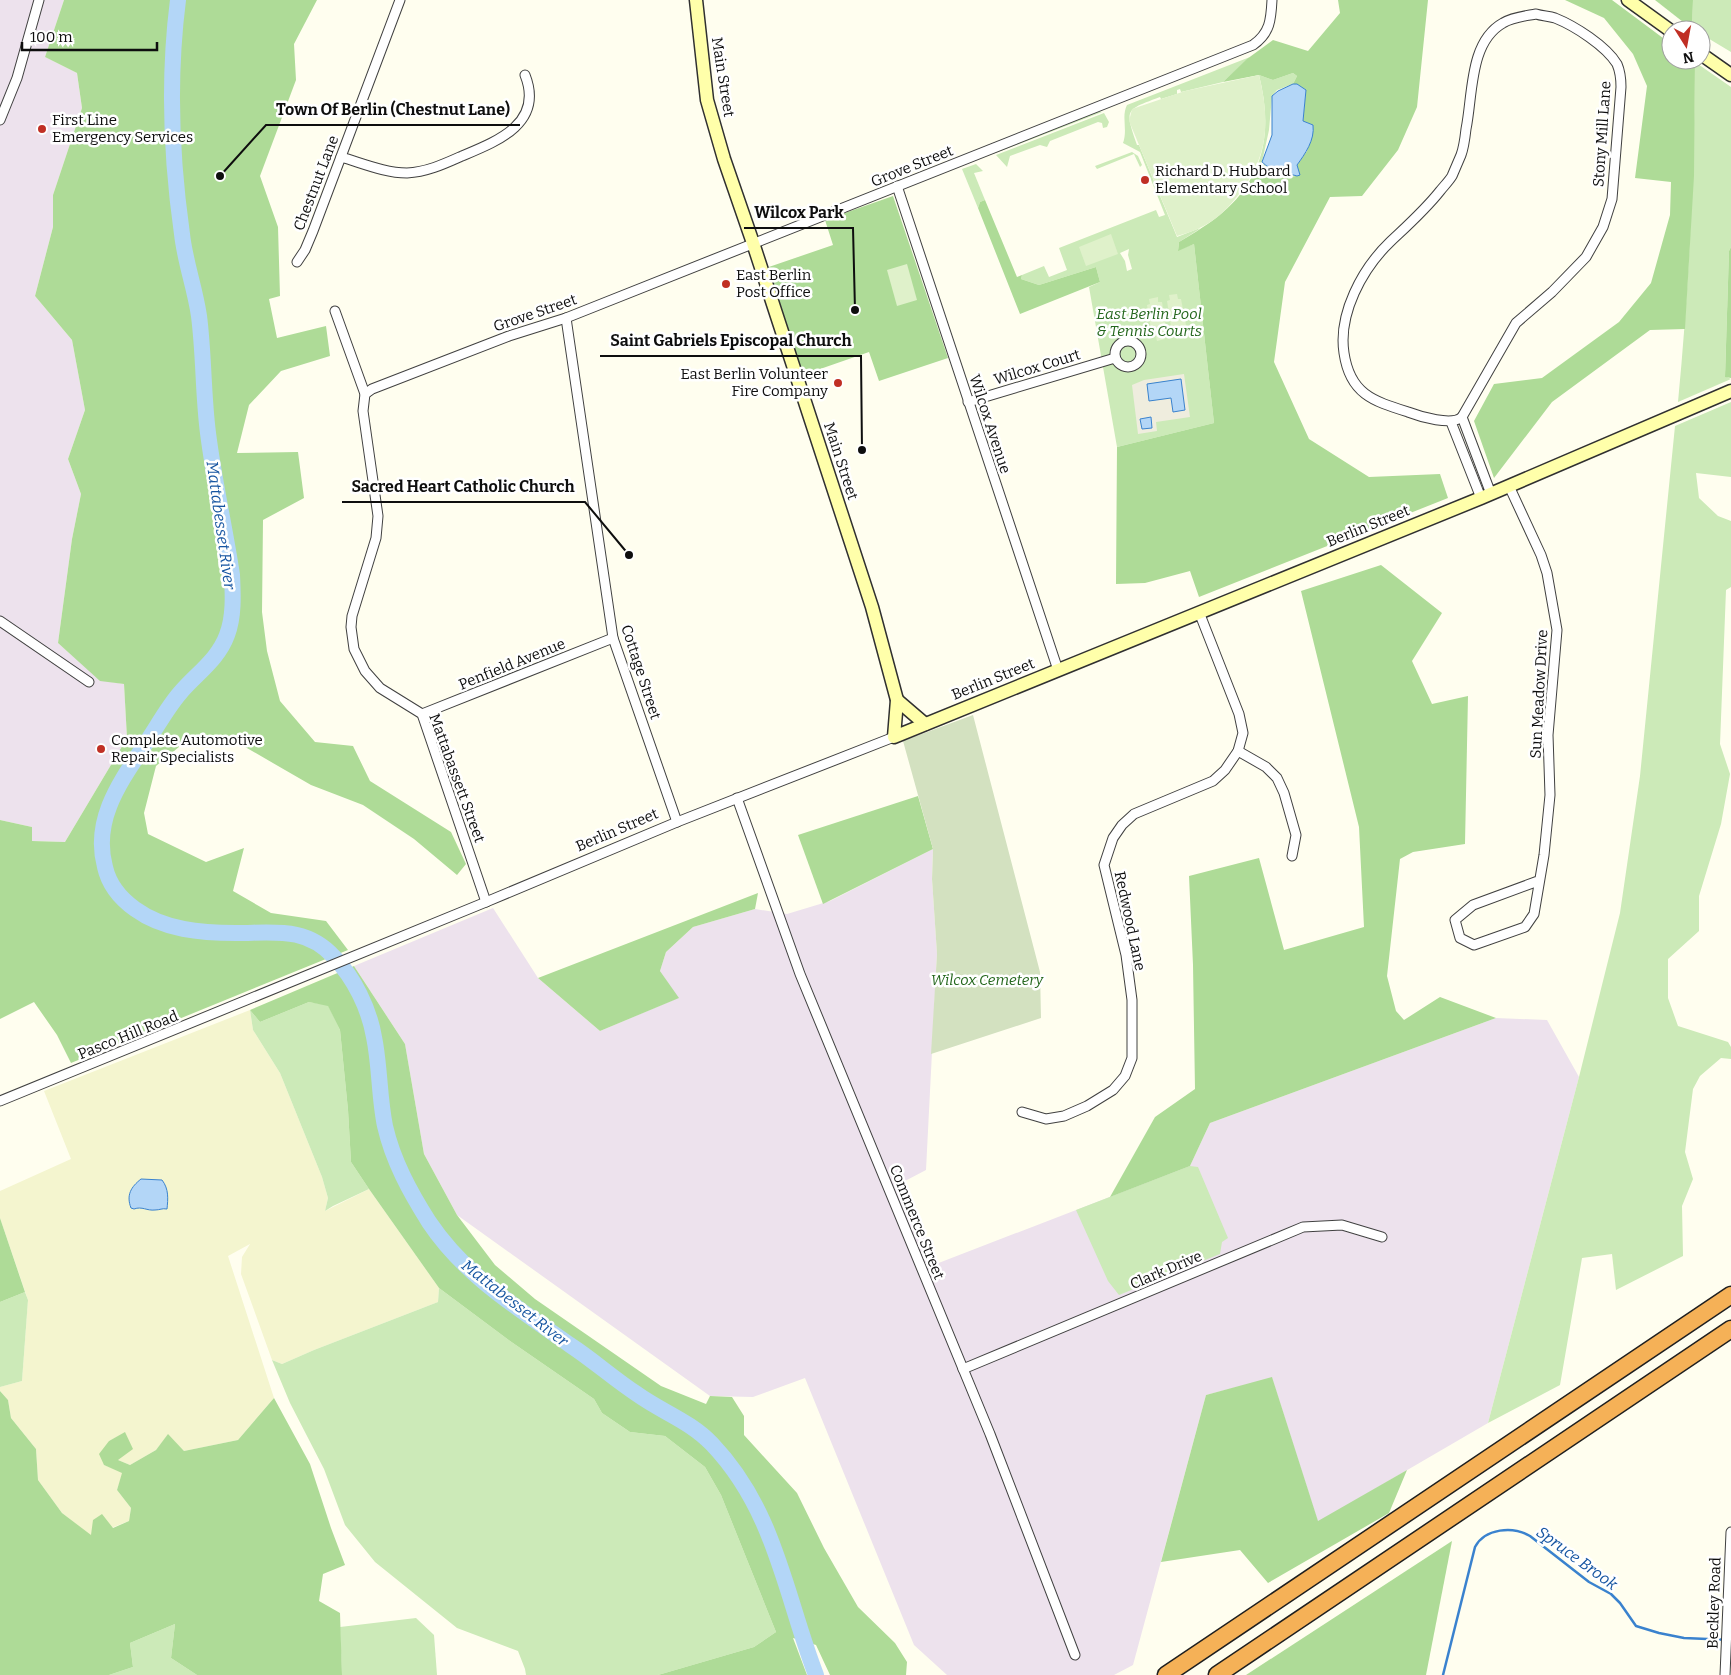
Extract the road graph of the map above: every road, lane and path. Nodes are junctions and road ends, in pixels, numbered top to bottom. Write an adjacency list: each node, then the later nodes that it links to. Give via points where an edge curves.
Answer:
1 (39, 0): 10 (street, via 17,78)
2 (400, 0): 11 (street, Chestnut Lane)
3 (696, 0): 13 (street, Main Street, via 707,100)
4 (1272, 0): 12 (street, Grove Street, via 1271,22 1253,45)
5 (1628, 0): 6 (street)
6 (1661, 25)
7 (1711, 61): 9 (street)
8 (525, 75): 11 (street, via 529,104 514,129 491,144 422,172 392,171)
9 (1731, 76)
10 (0, 120)
11 (340, 157): 14 (street, Chestnut Lane, via 313,231)
12 (897, 186): 13 (street, Grove Street); 20 (street, Wilcox Avenue)
13 (753, 243): 16 (street, Grove Street); 30 (street, Main Street, via 872,607)
14 (296, 262)
15 (335, 311): 19 (street, Mattabassett Street)
16 (566, 318): 19 (street, Grove Street, via 509,336); 27 (street, Cottage Street)
17 (1115, 358): 20 (street, Wilcox Court)
18 (1731, 391): 23 (street, Berlin Street)
19 (365, 394): 31 (street, Mattabassett Street, via 363,411 378,516 369,565 354,604 352,639 359,660 372,680)
20 (968, 402): 28 (street, Wilcox Avenue)
21 (1462, 417): 22 (street); 22 (street, Stony Mill Lane, via 1516,323 1586,257 1603,227 1612,199 1621,87 1617,65 1605,49 1582,33 1555,18 1536,14 1503,23 1491,33 1479,52 1462,152 1451,177 1424,211 1388,244 1366,272 1348,309 1342,341 1346,369 1357,386 1377,402); 24 (street)
22 (1452, 422): 24 (street)
23 (1509, 486): 24 (street, Berlin Street); 38 (street, Sun Meadow Drive, via 1541,555 1557,630 1548,735 1550,795)
24 (1486, 496): 25 (street, Berlin Street)
25 (1199, 612): 28 (street, Berlin Street); 34 (street, Redwood Lane, via 1239,714 1243,733)
26 (0, 621): 29 (street)
27 (613, 638): 31 (street, Penfield Avenue); 36 (street, Cottage Street)
28 (1058, 670): 32 (street, Berlin Street)
29 (89, 682)
30 (897, 700): 32 (street); 33 (street, Main Street)
31 (422, 714): 39 (street, Mattabassett Street)
32 (925, 724): 33 (street, Berlin Street)
33 (894, 737): 35 (street, Berlin Street)
34 (1238, 751): 37 (street, via 1278,778 1296,835); 42 (street, Redwood Lane, via 1213,781 1134,814 1122,825 1108,851 1104,865 1126,955 1132,1000 1132,1058 1125,1076 1113,1090 1064,1116 1046,1119)
35 (738, 798): 36 (street, Berlin Street); 46 (street, Commerce Street, via 800,974)
36 (677, 822): 39 (street, Berlin Street)
37 (1292, 856)
38 (1538, 881): 38 (street, Sun Meadow Drive, via 1473,905 1455,920 1460,938 1474,945 1525,926 1534,914)
39 (486, 902): 40 (street, Berlin Street)
40 (266, 993): 41 (street, Pasco Hill Road)
41 (0, 1101)
42 (1022, 1112)
43 (1382, 1237): 46 (street, Clark Drive, via 1342,1225 1303,1227)
44 (1731, 1295): 49 (highway)
45 (1731, 1329): 50 (highway)
46 (963, 1369): 48 (street, Commerce Street, via 1014,1492)
47 (1731, 1532): 51 (street, Beckley Road)
48 (1075, 1655)
49 (1166, 1675)
50 (1217, 1675)
51 (1725, 1675)

